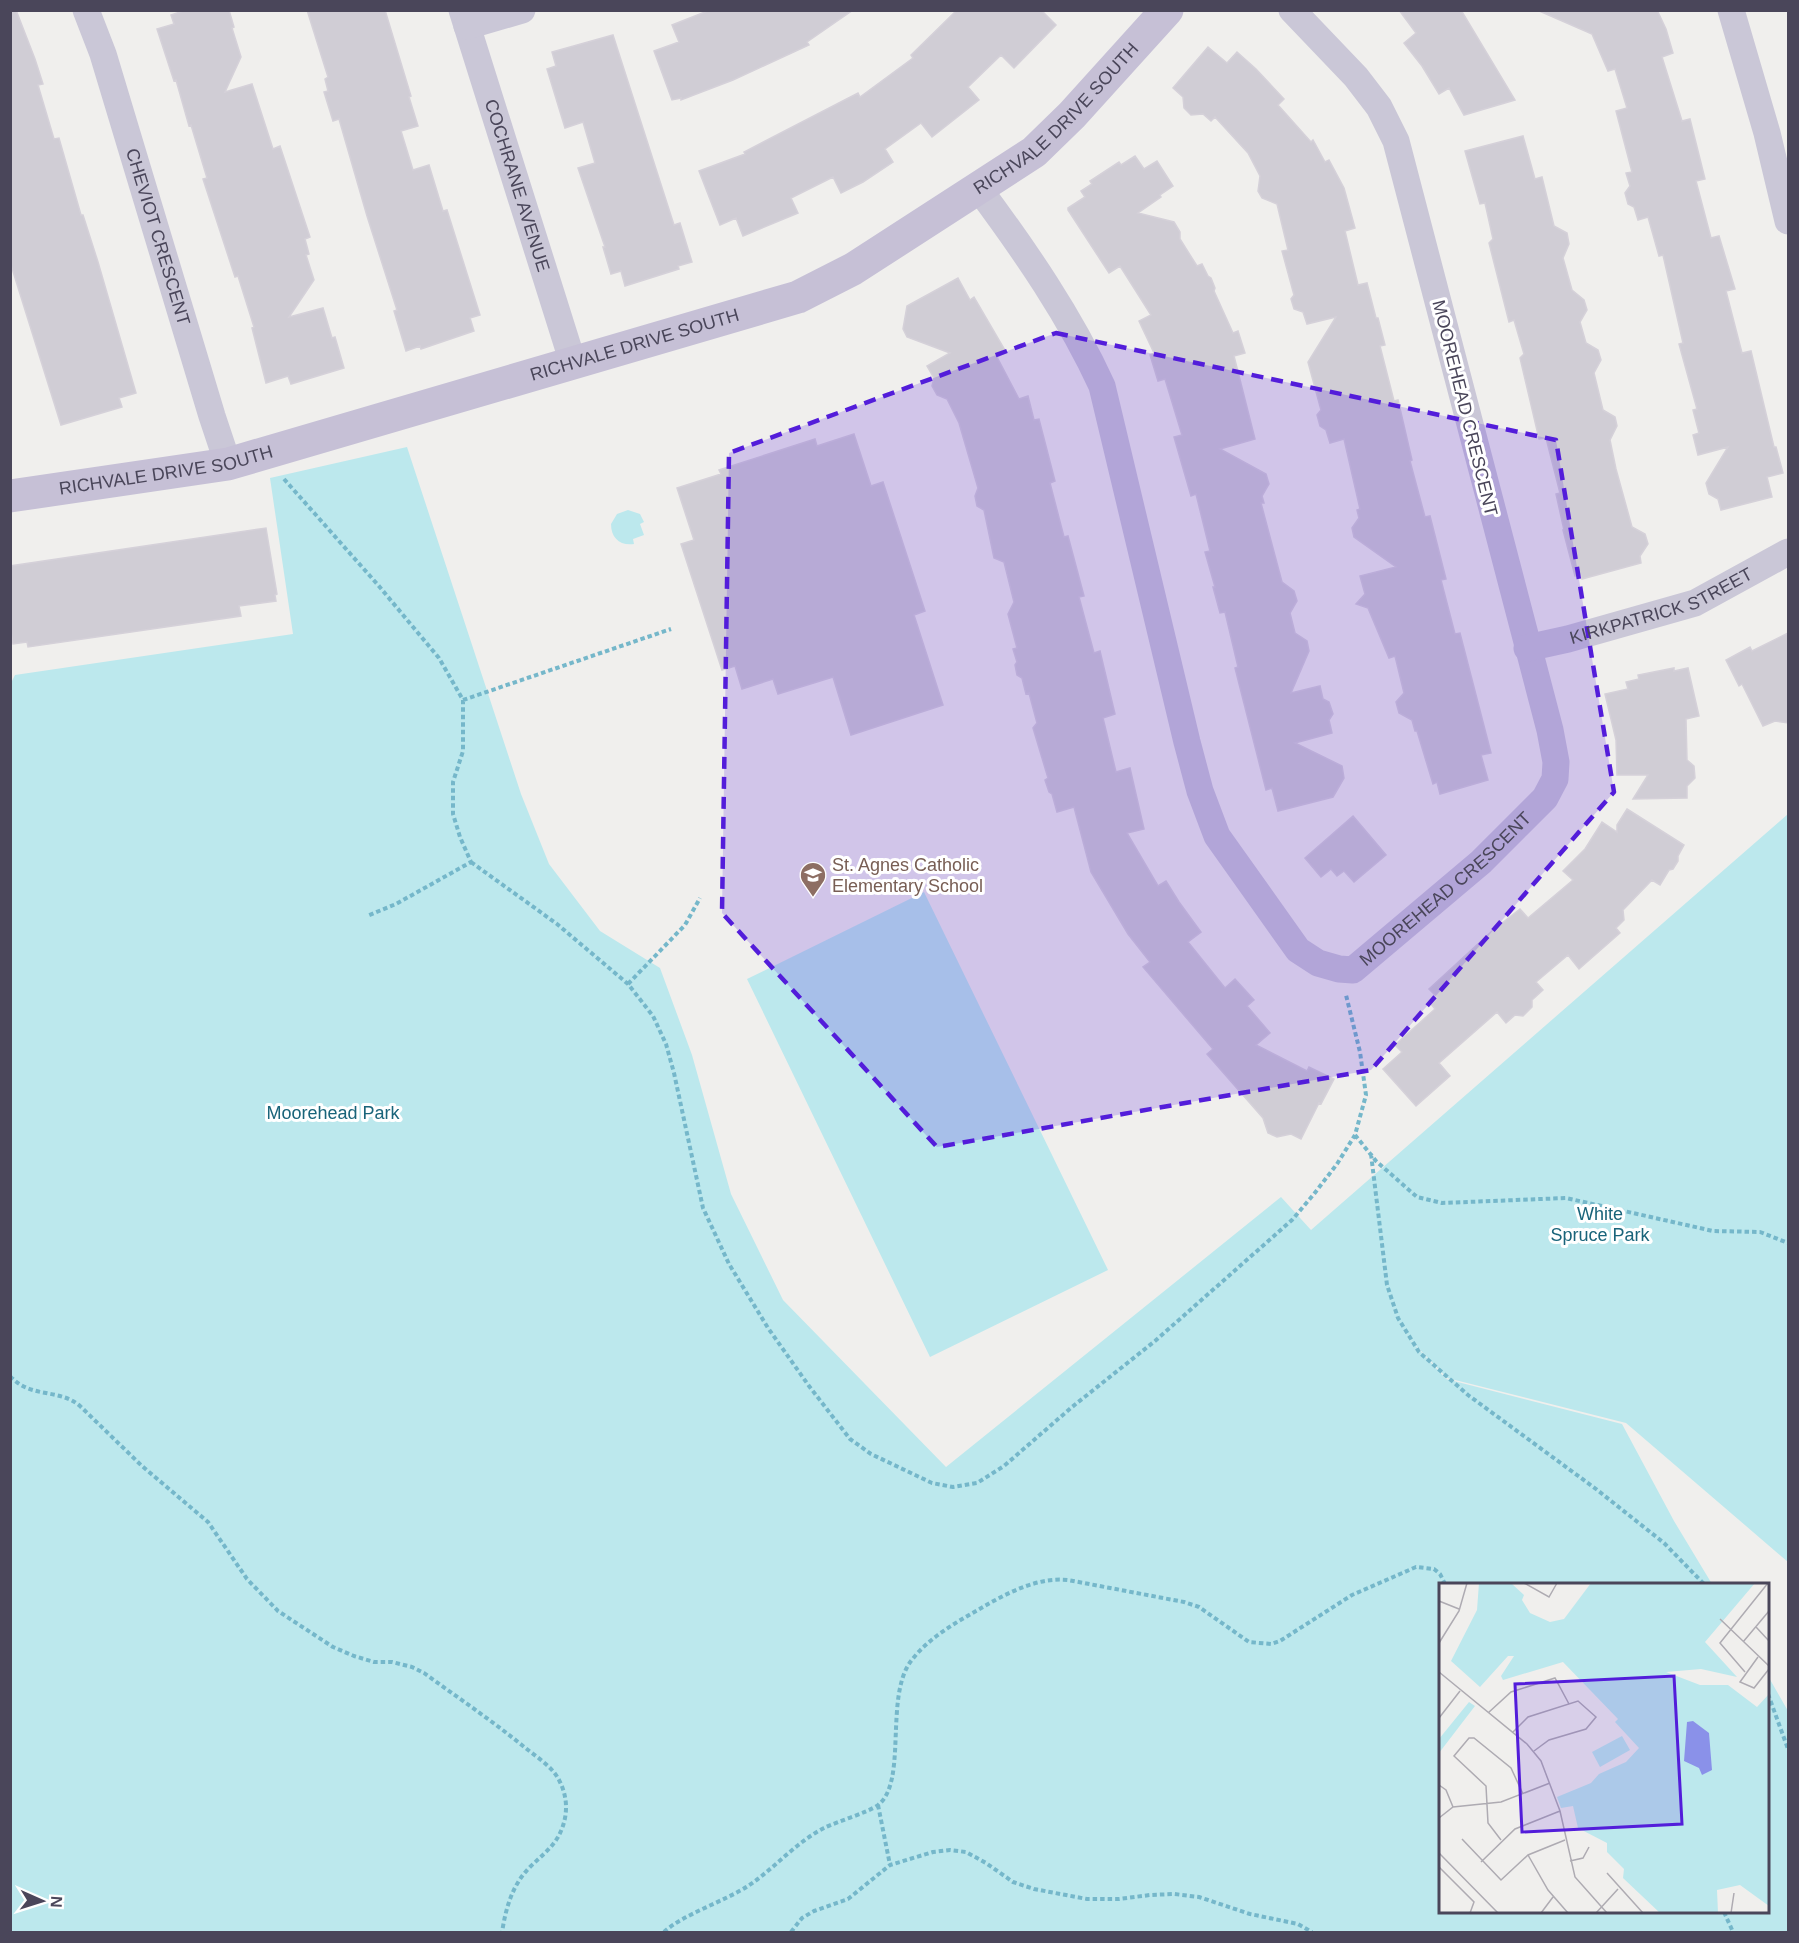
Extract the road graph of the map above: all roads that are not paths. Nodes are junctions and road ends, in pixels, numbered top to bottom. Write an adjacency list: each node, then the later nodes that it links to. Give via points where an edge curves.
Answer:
1 (86, 10): 10 (street, CHEVIOT CRESCENT, via 103,54)
2 (522, 10): 6 (street)
3 (1167, 10): 7 (street, RICHVALE DRIVE SOUTH, via 1034,152)
4 (1292, 10): 13 (street, MOOREHEAD CRESCENT, via 1356,77 1396,141)
5 (1731, 10): 8 (street)
6 (465, 18): 9 (street, COCHRANE AVENUE)
7 (979, 189): 9 (street, RICHVALE DRIVE SOUTH, via 853,269 798,297); 13 (street, MOOREHEAD CRESCENT, via 1085,349 1102,386 1200,791 1217,836 1298,950 1318,963 1353,970 1481,862 1545,798 1555,779 1556,762)
8 (1788, 221)
9 (573, 363): 10 (street, RICHVALE DRIVE SOUTH)
10 (228, 464): 11 (street, RICHVALE DRIVE SOUTH)
11 (10, 496)
12 (1788, 552): 13 (street, KIRKPATRICK STREET, via 1695,603)
13 (1527, 648)

